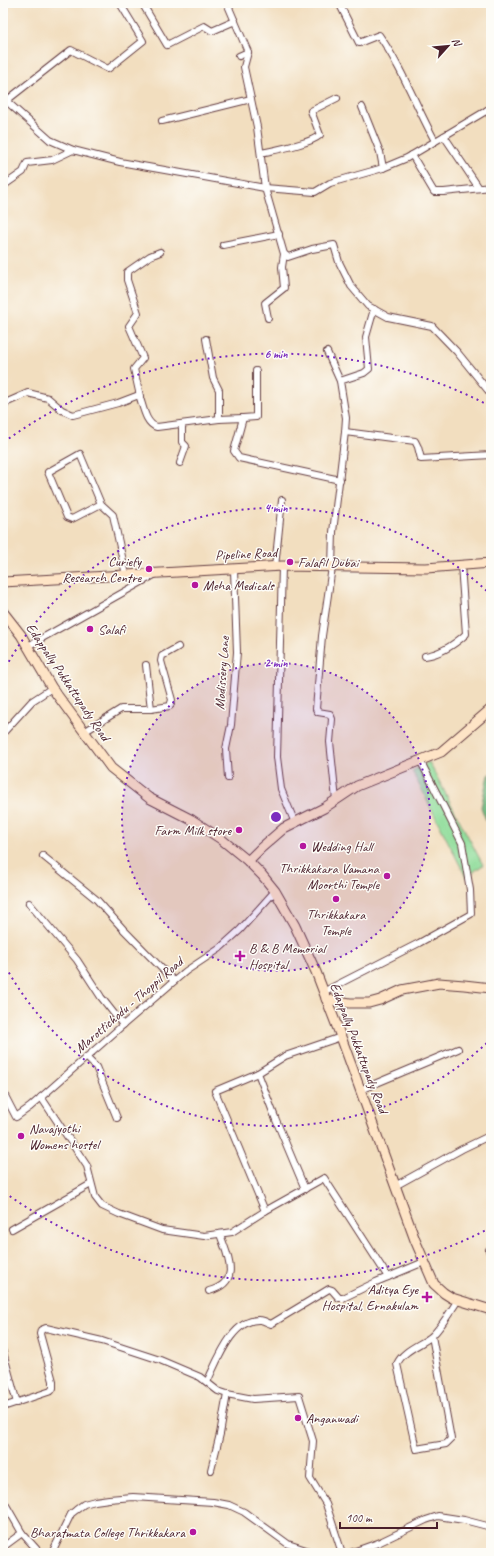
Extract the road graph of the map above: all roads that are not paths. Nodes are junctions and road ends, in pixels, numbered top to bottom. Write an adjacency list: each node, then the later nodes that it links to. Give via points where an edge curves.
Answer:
1 (124, 3): 10 (street, via 121,5 143,41 108,69 70,50)
2 (142, 3): 5 (street, via 167,45 204,26 212,30)
3 (227, 3): 5 (street)
4 (339, 3): 16 (street, via 359,43 380,35)
5 (235, 21): 6 (street)
6 (248, 52): 7 (street); 9 (street, via 244,68)
7 (238, 56)
8 (337, 98): 18 (street, via 312,111 319,136)
9 (251, 99): 14 (street); 18 (street)
10 (4, 100): 17 (street, via 50,140)
11 (362, 107): 20 (street, via 380,152)
12 (489, 109): 13 (street); 15 (street)
13 (491, 118)
14 (162, 121)
15 (444, 136): 16 (street); 23 (street)
16 (435, 141): 19 (street)
17 (73, 150): 21 (street, via 52,160 27,163 23,172); 22 (street, via 120,162)
18 (261, 153): 22 (street)
19 (412, 155): 20 (street); 23 (street, via 434,192)
20 (383, 168): 22 (street, via 330,183 315,192)
21 (3, 186)
22 (265, 188): 25 (street)
23 (479, 188): 24 (street)
24 (491, 188)
25 (279, 234): 26 (street); 28 (street)
26 (223, 245)
27 (160, 252): 36 (street, via 127,272 127,280 138,313 129,326 144,358 134,369)
28 (284, 254): 29 (street, via 288,257 334,245 351,286 368,306); 30 (street, via 284,288 265,303)
29 (374, 309): 34 (street, via 366,337 369,369); 35 (street, via 388,317 432,326)
30 (268, 318)
31 (206, 338): 39 (street, via 213,378 219,390)
32 (327, 352): 34 (street)
33 (256, 371): 38 (street, via 256,417)
34 (340, 381): 41 (street)
35 (491, 394)
36 (140, 396): 37 (street, via 73,415 62,410 48,398 28,393); 40 (street, via 153,426)
37 (3, 404)
38 (243, 418): 39 (street); 44 (street, via 234,451 238,458)
39 (219, 419): 40 (street)
40 (182, 424): 43 (street, via 182,442 186,446)
41 (346, 432): 42 (street, via 415,441 421,459); 44 (street)
42 (491, 455)
43 (180, 463)
44 (340, 480): 50 (street, via 333,532)
45 (282, 500): 49 (street)
46 (101, 504): 46 (street, via 80,454 48,472 66,517 72,519); 53 (street, via 113,514)
47 (491, 563): 48 (street, Pipeline Road)
48 (461, 565): 50 (street, Pipeline Road, via 426,568); 58 (street, via 466,634 454,644)
49 (279, 566): 50 (street, Pipeline Road); 51 (street, Pipeline Road); 68 (street, via 277,757 281,788)
50 (332, 567): 67 (street, via 322,636 316,709 318,712 330,714 332,719 330,742)
51 (234, 570): 52 (street, Pipeline Road); 66 (street, Modissery Lane, via 237,652 231,725 226,749)
52 (158, 573): 53 (street, Pipeline Road); 56 (street)
53 (126, 575): 54 (street, Pipeline Road)
54 (3, 582)
55 (3, 612): 56 (street, Edappally Pukkattupady Road)
56 (28, 646): 60 (street, Edappally Pukkattupady Road)
57 (178, 647): 61 (street, via 164,653 161,661 172,703 170,706)
58 (425, 656)
59 (146, 665): 61 (street)
60 (52, 688): 63 (street, Edappally Pukkattupady Road); 64 (street, via 32,701)
61 (151, 709): 63 (street, via 121,709)
62 (491, 709): 65 (street, via 441,752)
63 (84, 732): 70 (street, Edappally Pukkattupady Road, via 117,774 149,798 207,829)
64 (3, 733)
65 (420, 760): 67 (street, via 357,786); 75 (street, via 462,843 470,890 471,914)
66 (228, 778)
67 (336, 800): 68 (street)
68 (295, 823): 70 (street, via 284,828)
69 (43, 856): 73 (street, via 97,900)
70 (248, 861): 71 (street, Edappally Pukkattupady Road)
71 (275, 891): 73 (street, Marottichodu - Thoppil Road, via 219,949); 75 (street, Edappally Pukkattupady Road, via 295,926)
72 (29, 903): 76 (street, via 77,960 101,997)
73 (174, 981): 76 (street, Marottichodu - Thoppil Road)
74 (491, 988): 75 (street, via 439,984 402,990 369,1003 350,1003)
75 (325, 996): 77 (street, Edappally Pukkattupady Road)
76 (123, 1024): 79 (street, Marottichodu - Thoppil Road)
77 (341, 1037): 80 (street, via 285,1056); 81 (street, Edappally Pukkattupady Road)
78 (458, 1049): 81 (street)
79 (86, 1057): 83 (street, Marottichodu - Thoppil Road); 84 (street, via 96,1067)
80 (258, 1073): 88 (street); 89 (street, via 215,1091)
81 (360, 1090): 87 (street, Edappally Pukkattupady Road)
82 (3, 1092): 83 (street, Marottichodu - Thoppil Road, via 16,1117)
83 (41, 1098): 86 (street, via 87,1166)
84 (117, 1118)
85 (491, 1135): 87 (street)
86 (91, 1184): 90 (street); 91 (street, via 95,1197 102,1206 119,1214 162,1230 204,1236)
87 (395, 1186): 94 (street, Edappally Pukkattupady Road)
88 (305, 1189): 89 (street); 95 (street, via 324,1178)
89 (265, 1211): 91 (street, via 232,1232)
90 (12, 1229)
91 (220, 1234): 96 (street, via 229,1261 230,1274 226,1283 218,1289)
92 (489, 1250): 93 (street)
93 (491, 1257)
94 (424, 1262): 95 (street); 97 (street, Edappally Pukkattupady Road, via 437,1287)
95 (388, 1277): 101 (street, via 343,1298 339,1298 329,1289 272,1324 261,1320 240,1326 221,1353)
96 (209, 1291)
97 (458, 1300): 98 (street, Edappally Pukkattupady Road); 99 (street)
98 (491, 1310)
99 (432, 1336): 99 (street, via 404,1355 397,1364 416,1449 446,1444 451,1439)
100 (3, 1352): 103 (street)
101 (207, 1382): 102 (street, via 218,1391); 103 (street, via 136,1351 46,1328 41,1330 40,1334 53,1388)
102 (227, 1394): 105 (street); 113 (street, via 253,1399 299,1396 313,1441 310,1478 326,1504)
103 (17, 1403): 104 (street)
104 (3, 1406)
105 (211, 1470)
106 (3, 1500): 108 (street)
107 (491, 1528): 114 (street, via 438,1516)
108 (22, 1533): 109 (street); 110 (street)
109 (3, 1547)
110 (40, 1553)
111 (52, 1553): 112 (street, via 71,1514 84,1504 133,1497 229,1505 254,1519 288,1544)
112 (315, 1553)
113 (342, 1553)
114 (350, 1553)

